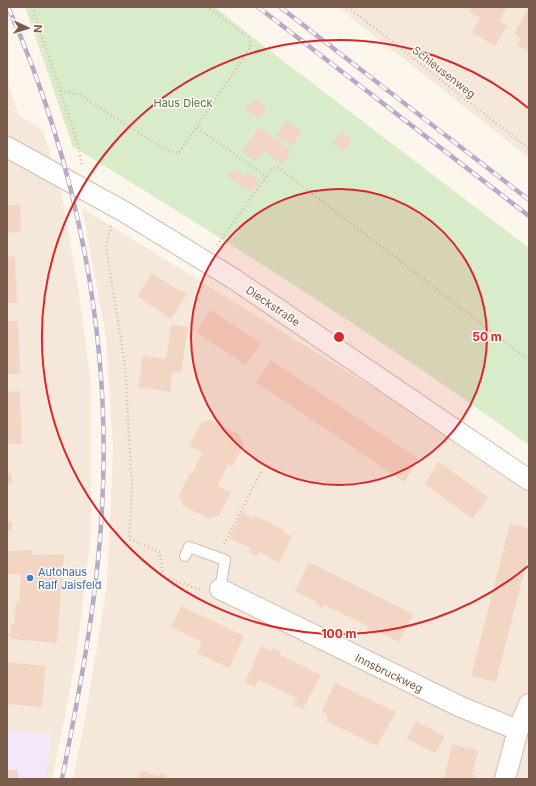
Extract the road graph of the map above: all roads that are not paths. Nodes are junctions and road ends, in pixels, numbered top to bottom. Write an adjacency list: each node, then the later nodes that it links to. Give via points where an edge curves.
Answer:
1 (7, 147): 2 (street, Dieckstraße, via 123,211 206,262)
2 (529, 480)
3 (185, 556): 4 (lane, via 189,546 225,560)
4 (220, 589): 6 (street, Innsbruckweg, via 447,701)
5 (529, 704): 6 (street)
6 (518, 730): 7 (street)
7 (507, 778)

